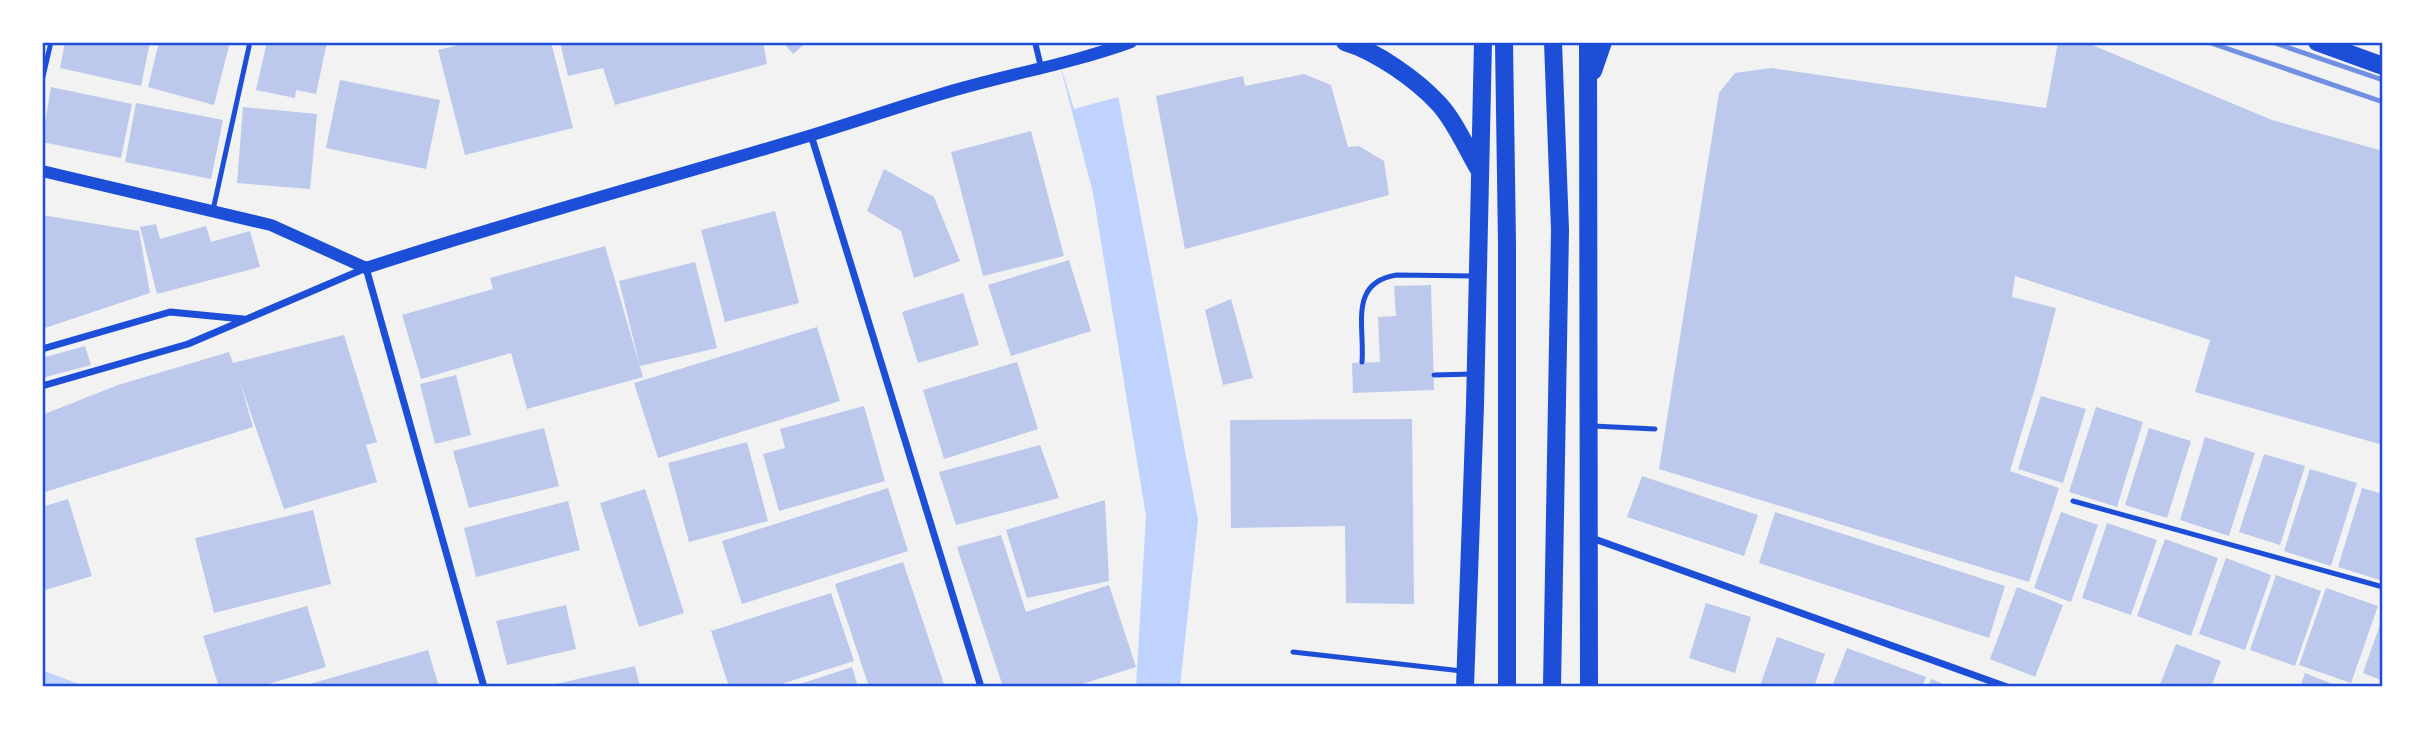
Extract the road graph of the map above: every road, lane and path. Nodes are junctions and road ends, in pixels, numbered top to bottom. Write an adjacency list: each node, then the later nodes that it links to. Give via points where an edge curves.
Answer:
1 (51, 42): 14 (lane)
2 (250, 42): 19 (lane)
3 (1035, 42): 13 (street)
4 (1131, 42): 13 (street)
5 (1345, 42): 17 (main road, via 1401,71 1440,105)
6 (1483, 42): 17 (main road)
7 (1504, 42): 37 (main road)
8 (1553, 42): 38 (main road, via 1560,230)
9 (1588, 42): 15 (main road)
10 (1603, 42): 15 (main road)
11 (2317, 42): 12 (main road)
12 (2383, 66)
13 (1041, 67): 16 (street)
14 (42, 81)
15 (1590, 81): 28 (main road)
16 (811, 135): 20 (street); 36 (street)
17 (1479, 169): 21 (main road)
18 (42, 171): 19 (street)
19 (213, 211): 20 (street, via 271,225)
20 (366, 268): 22 (street); 35 (street)
21 (1478, 276): 24 (lane, via 1397,275 1374,283 1364,295); 26 (main road)
22 (244, 319): 23 (street, via 170,312); 27 (street, via 188,344)
23 (42, 349)
24 (1362, 362)
25 (1434, 374): 26 (lane)
26 (1476, 374): 34 (main road)
27 (42, 386)
28 (1590, 426): 29 (lane); 31 (main road)
29 (1655, 429)
30 (2073, 501): 32 (lane)
31 (1589, 536): 39 (main road); 40 (street)
32 (2383, 587)
33 (1293, 652): 34 (lane)
34 (1465, 679)
35 (484, 687)
36 (981, 687)
37 (1507, 687)
38 (1552, 687)
39 (1589, 687)
40 (2007, 687)

